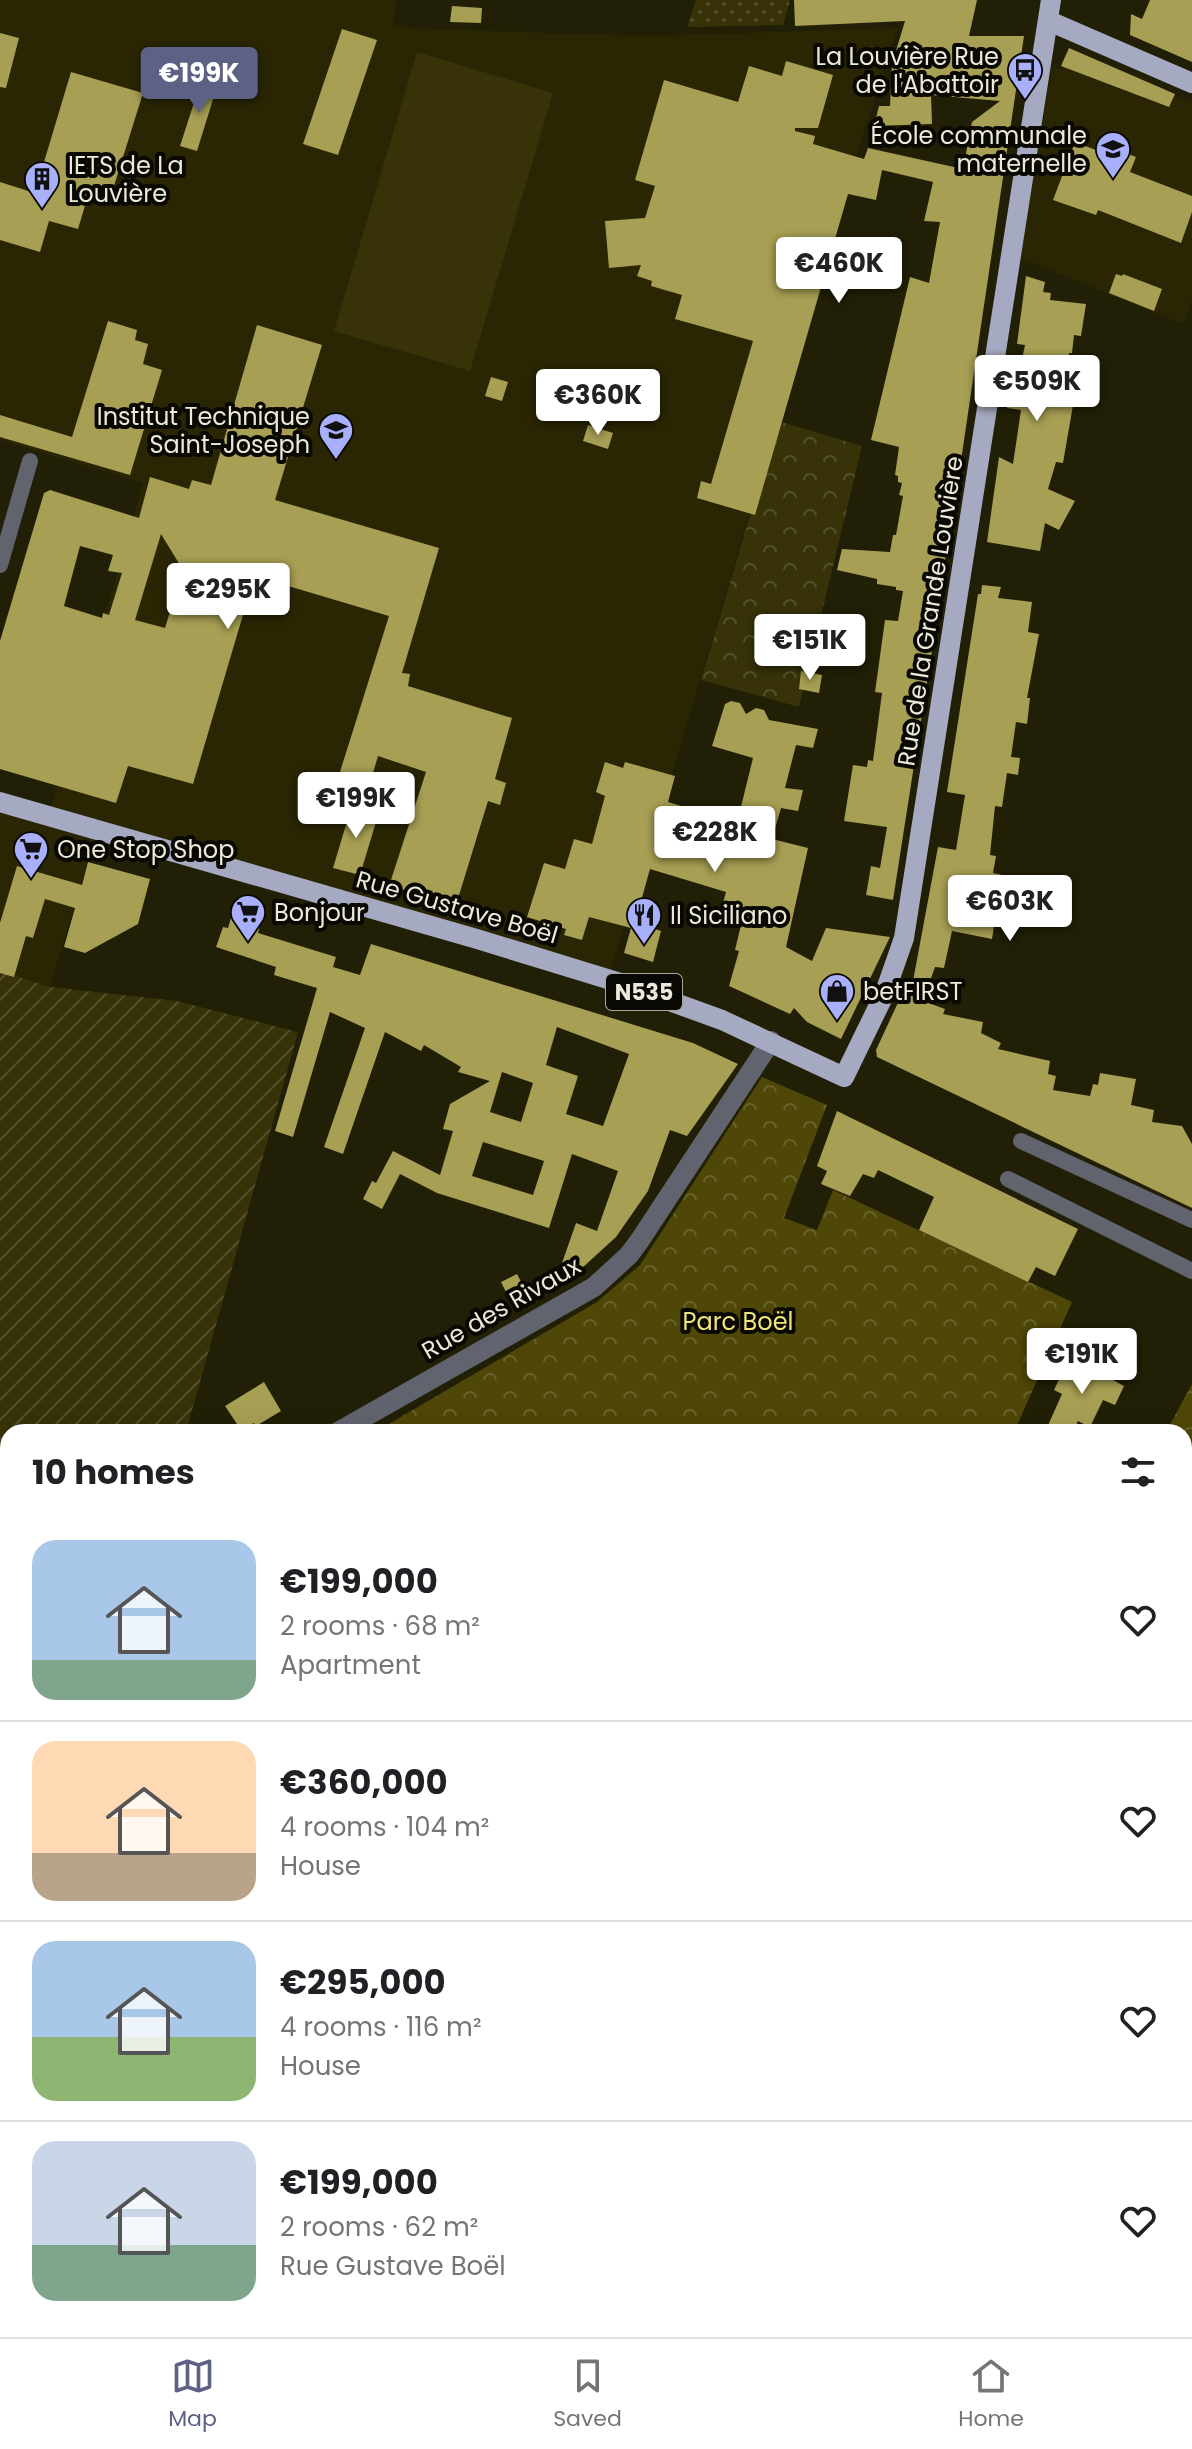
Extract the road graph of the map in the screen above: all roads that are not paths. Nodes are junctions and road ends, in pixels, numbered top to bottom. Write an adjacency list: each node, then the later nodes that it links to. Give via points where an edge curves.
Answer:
1 (1050, 10): 2 (main road); 7 (main road, Rue de la Grande Louvière, via 904,938 884,995)
2 (1192, 83)
3 (30, 461): 4 (street)
4 (0, 565)
5 (0, 802): 6 (main road, Rue Gustave Boël / N535, via 608,979)
6 (771, 1041): 7 (main road, Rue Gustave Boël / N535); 12 (street, Rue des Rivaux, via 629,1255 594,1287)
7 (844, 1077)
8 (1021, 1141): 10 (street)
9 (1008, 1179): 11 (street)
10 (1192, 1220)
11 (1192, 1271)
12 (352, 1424)

